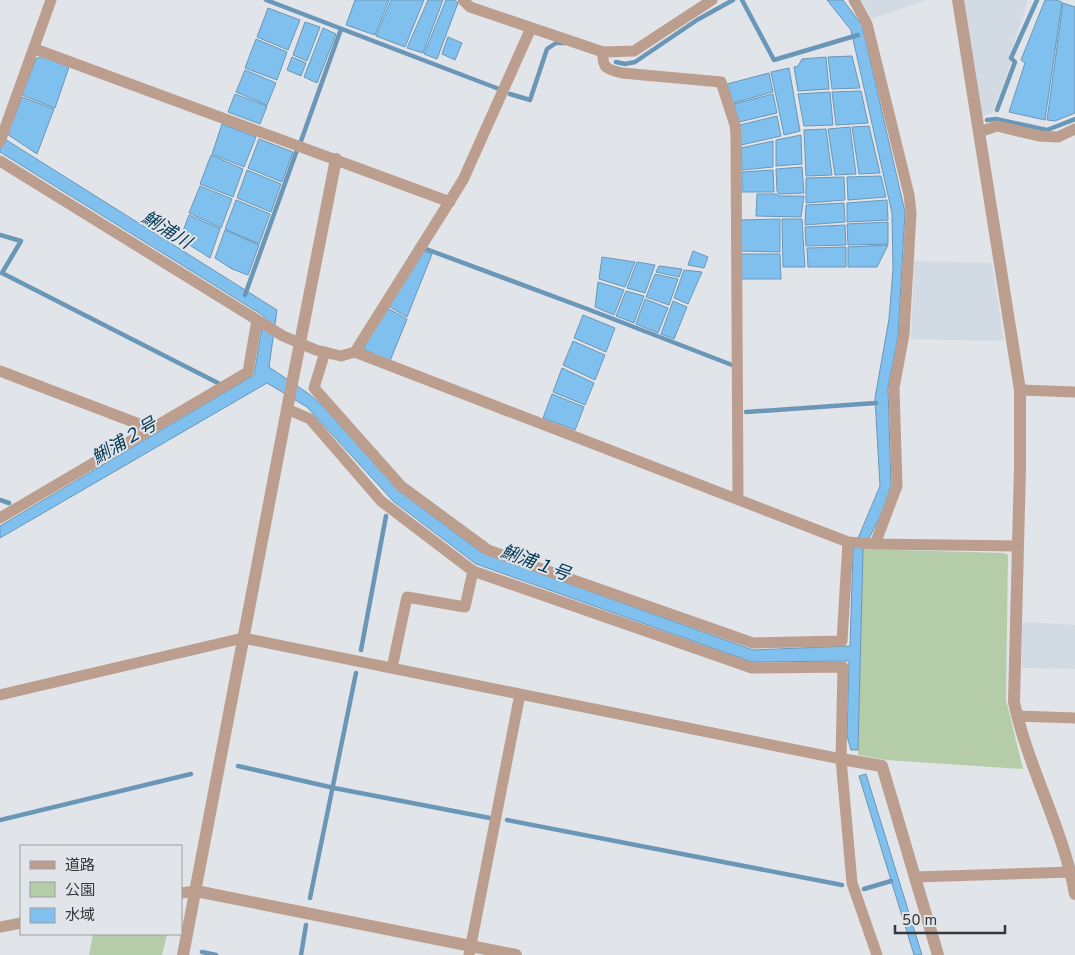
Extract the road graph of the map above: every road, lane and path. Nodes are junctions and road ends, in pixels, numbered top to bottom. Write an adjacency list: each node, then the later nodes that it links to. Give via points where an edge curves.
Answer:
1 (51, 0): 7 (street)
2 (463, 0): 6 (street, via 470,7)
3 (712, 0): 8 (street, via 634,50)
4 (854, 0): 27 (street, via 867,24 911,213 904,334 894,388 897,486)
5 (958, 0): 10 (street)
6 (531, 28): 8 (street); 14 (street, via 463,180)
7 (35, 49): 11 (street); 12 (street)
8 (603, 52): 24 (street, via 602,63 607,70 721,82 732,112 736,135)
9 (1075, 129): 10 (street, via 1058,137 997,126)
10 (979, 132): 20 (street)
11 (1, 139)
12 (336, 159): 14 (street); 16 (street)
13 (0, 161): 15 (street)
14 (450, 202): 18 (street)
15 (260, 322): 16 (street); 23 (street, via 248,372)
16 (300, 343): 17 (street); 22 (street)
17 (325, 352): 18 (street, via 341,356); 26 (street, via 314,388 401,486 488,550 753,643 763,643 842,641)
18 (355, 352): 24 (street)
19 (0, 371): 23 (street)
20 (1020, 390): 21 (street); 28 (street)
21 (1075, 392)
22 (287, 407): 29 (street, via 310,419 381,501); 30 (street)
23 (152, 429): 25 (street)
24 (738, 500): 26 (street)
25 (0, 518)
26 (848, 542): 27 (street)
27 (875, 544): 28 (street)
28 (1017, 546): 34 (street, via 1014,702)
29 (473, 571): 31 (street, via 465,607 407,597); 36 (street, via 752,668 843,667)
30 (243, 638): 31 (street); 32 (street); 39 (street)
31 (392, 668): 33 (street)
32 (0, 694)
33 (520, 694): 36 (street); 44 (street)
34 (1017, 716): 35 (street); 38 (street)
35 (1075, 718)
36 (840, 759): 37 (street, via 882,766); 47 (street, via 852,883)
37 (915, 877): 38 (street); 48 (street)
38 (1073, 878): 41 (street)
39 (196, 891): 40 (street); 44 (street); 45 (street)
40 (182, 893)
41 (1075, 894)
42 (20, 923): 43 (street)
43 (0, 927)
44 (470, 951): 46 (street)
45 (183, 955)
46 (516, 955)
47 (877, 955)
48 (938, 955)

